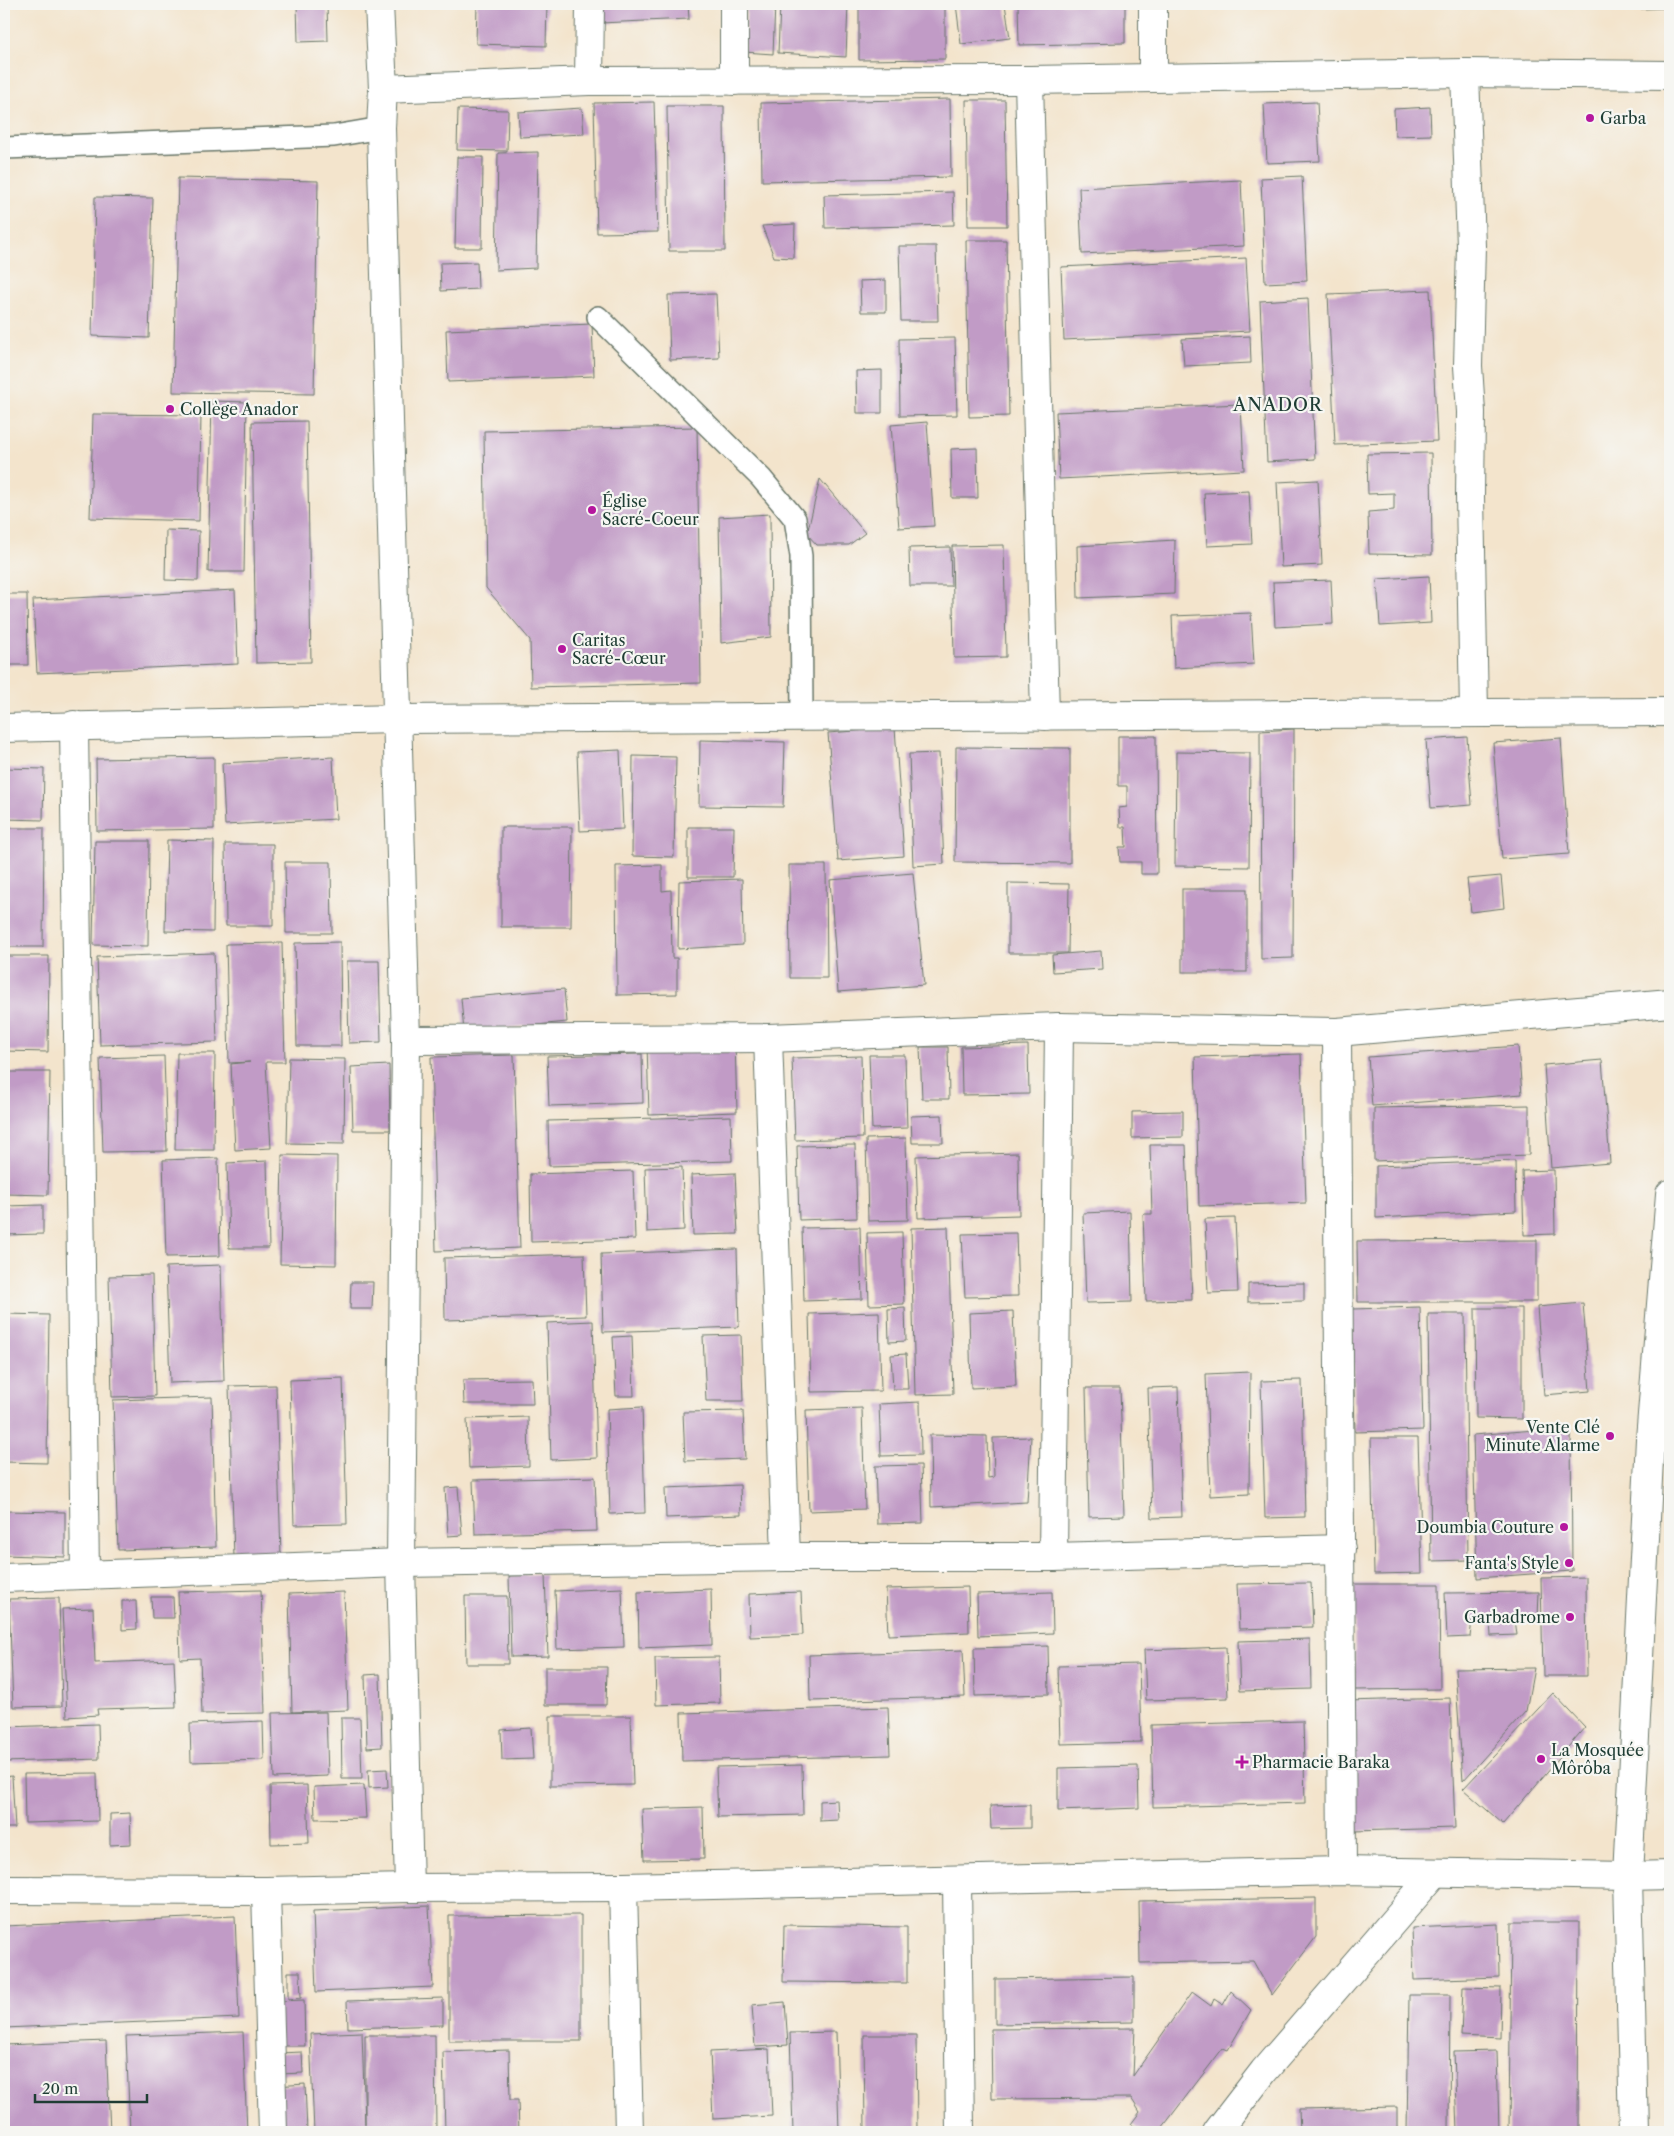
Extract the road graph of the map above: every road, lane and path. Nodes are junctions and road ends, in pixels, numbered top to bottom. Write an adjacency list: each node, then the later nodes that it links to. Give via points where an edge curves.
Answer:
1 (380, 4): 11 (street)
2 (590, 4): 8 (street)
3 (734, 4): 10 (street)
4 (1153, 4): 7 (street)
5 (1465, 73): 6 (street); 7 (street); 15 (street, via 1471,246 1468,366)
6 (1670, 75)
7 (1154, 77): 9 (street)
8 (589, 80): 10 (street); 11 (street)
9 (1029, 80): 10 (street); 17 (street)
10 (734, 81)
11 (383, 89): 12 (street)
12 (381, 128): 13 (lane, via 334,136); 19 (street)
13 (4, 148)
14 (598, 317): 18 (lane, via 761,478 795,520 801,556)
15 (1474, 712): 16 (street); 17 (street)
16 (1670, 712)
17 (1046, 716): 18 (street)
18 (802, 718): 19 (street)
19 (398, 719): 20 (street); 26 (street)
20 (74, 725): 21 (street); 33 (street)
21 (4, 728)
22 (1670, 1004): 24 (street)
23 (1059, 1028): 24 (street); 25 (street); 31 (street)
24 (1337, 1032): 29 (street)
25 (768, 1038): 26 (street); 30 (street)
26 (406, 1040): 32 (street)
27 (1670, 1194): 28 (street)
28 (1660, 1439): 37 (street)
29 (1341, 1549): 31 (street); 35 (street)
30 (786, 1557): 31 (street); 32 (street)
31 (1053, 1557)
32 (401, 1563): 33 (street); 41 (street)
33 (85, 1575): 34 (street)
34 (4, 1578)
35 (1342, 1871): 36 (street); 39 (street)
36 (1435, 1873): 37 (street); 47 (street, via 1264,2071)
37 (1628, 1876): 38 (street); 48 (street)
38 (1670, 1876)
39 (957, 1880): 40 (street); 46 (street)
40 (623, 1887): 41 (street); 45 (street)
41 (409, 1888): 43 (street)
42 (4, 1890): 43 (street)
43 (266, 1892): 44 (street)
44 (273, 2132)
45 (628, 2132)
46 (960, 2132)
47 (1217, 2132)
48 (1634, 2132)

